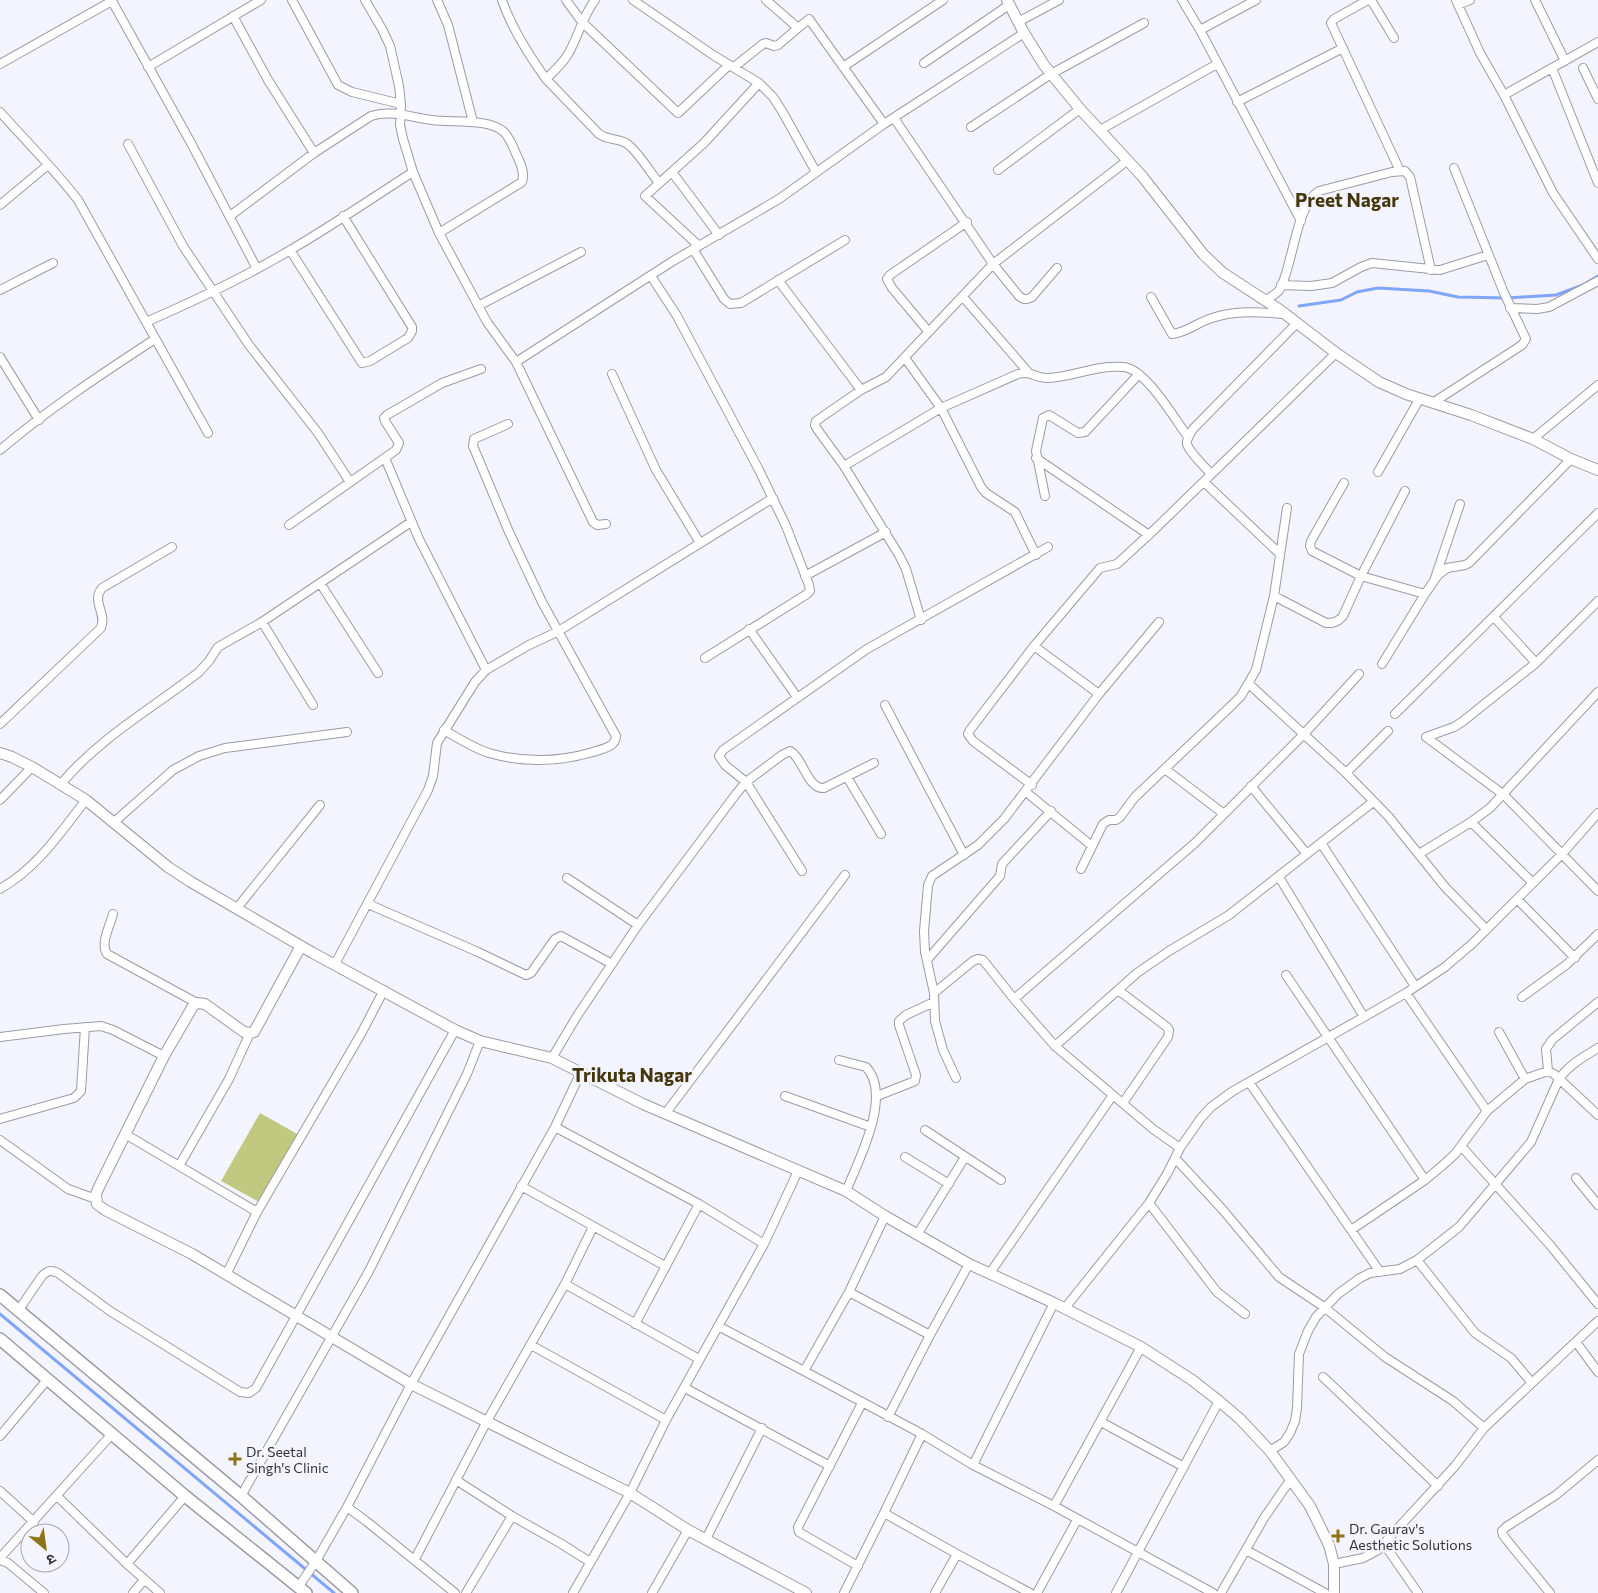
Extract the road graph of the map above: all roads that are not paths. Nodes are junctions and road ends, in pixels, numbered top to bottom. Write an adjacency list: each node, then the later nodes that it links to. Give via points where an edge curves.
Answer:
1 (261, 0): 20 (street)
2 (292, 0): 45 (street, via 338,85 352,92)
3 (365, 0): 45 (street, via 390,46)
4 (437, 0): 50 (street, via 448,24)
5 (502, 0): 40 (street, via 522,44)
6 (566, 0): 21 (street)
7 (595, 0): 21 (street)
8 (633, 0): 35 (street)
9 (766, 0): 24 (street)
10 (943, 0): 36 (street)
11 (1059, 0): 22 (street)
12 (1182, 0): 25 (street)
13 (1256, 0): 25 (street)
14 (1370, 0): 27 (street); 29 (street, via 1331,23)
15 (1470, 0): 19 (street)
16 (1535, 0): 30 (street)
17 (112, 1): 32 (street); 34 (street)
18 (1008, 2): 22 (street); 31 (street)
19 (1457, 3): 42 (street)
20 (233, 16): 34 (street); 55 (street)
21 (582, 22): 35 (street, via 678,112); 40 (street, via 568,55)
22 (1018, 22): 26 (street)
23 (1144, 23): 39 (street)
24 (798, 28): 35 (street, via 778,45 763,44); 36 (street, via 808,19)
25 (1200, 30): 33 (street)
26 (1024, 33): 39 (street); 49 (street)
27 (1394, 38)
28 (1598, 42): 30 (street)
29 (1343, 48): 44 (street); 60 (street)
30 (1565, 61): 37 (street)
31 (924, 63)
32 (0, 64)
33 (1218, 64): 44 (street); 53 (street)
34 (148, 66): 67 (street)
35 (731, 66): 41 (street)
36 (843, 67): 51 (street)
37 (1552, 68): 42 (street); 65 (street)
38 (1583, 68): 43 (street)
39 (1051, 74): 46 (street); 52 (street)
40 (546, 79): 64 (street, via 599,134 627,143)
41 (759, 83): 62 (street, via 704,143); 63 (street, via 782,111)
42 (1504, 95): 78 (street, via 1553,194)
43 (1598, 99)
44 (1237, 102): 69 (street)
45 (401, 104): 48 (street)
46 (1080, 109): 53 (street); 59 (street)
47 (0, 112): 57 (street)
48 (400, 114): 50 (street, via 434,121); 55 (street, via 371,116); 61 (street)
49 (894, 118): 51 (street); 70 (street)
50 (473, 122): 71 (street, via 504,131 519,158 524,177 514,188)
51 (884, 124): 63 (street)
52 (971, 127)
53 (1100, 130): 56 (street)
54 (128, 144): 89 (street, via 183,246)
55 (314, 153): 67 (street)
56 (1128, 160): 80 (street); 94 (street, via 1203,254 1223,273)
57 (48, 165): 66 (street); 95 (street, via 78,200)
58 (1454, 168): 77 (street)
59 (998, 170)
60 (1400, 171): 69 (street, via 1319,191 1313,194); 83 (street, via 1405,171 1410,177)
61 (413, 172): 68 (street); 71 (street)
62 (672, 172): 64 (street); 72 (street)
63 (816, 172): 72 (street)
64 (659, 183): 74 (street, via 645,196)
65 (1598, 183)
66 (0, 205)
67 (230, 216): 82 (street)
68 (343, 216): 75 (street); 75 (street, via 412,327 408,338 362,363)
69 (1301, 220): 87 (street)
70 (967, 222): 80 (street); 97 (street, via 887,279)
71 (439, 234): 92 (street)
72 (719, 235): 74 (street)
73 (845, 240): 85 (street)
74 (696, 247): 84 (street); 85 (street, via 724,299 730,304 740,303)
75 (290, 250): 82 (street)
76 (581, 252): 92 (street)
77 (1488, 255): 83 (street); 93 (street)
78 (1598, 259)
79 (53, 263): 88 (street)
80 (994, 264): 81 (street, via 1019,296 1028,300); 90 (street)
81 (1057, 268)
82 (257, 269): 89 (street)
83 (1430, 270): 87 (street, via 1372,263 1332,283)
84 (651, 276): 102 (street); 130 (street, via 677,316)
85 (778, 280): 108 (street)
86 (1598, 281): 93 (street, via 1549,307)
87 (1281, 285): 94 (street, via 1275,294)
88 (0, 290)
89 (214, 292): 95 (street); 125 (street, via 248,345 318,433)
90 (963, 297): 97 (street); 104 (street)
91 (1151, 297): 94 (street, via 1172,334 1223,314)
92 (478, 306): 102 (street)
93 (1509, 306): 110 (street, via 1525,335 1525,342)
94 (1275, 307): 96 (street)
95 (146, 322): 98 (street)
96 (1297, 323): 99 (street); 115 (street)
97 (928, 331): 101 (street)
98 (155, 339): 112 (street); 114 (street)
99 (1336, 353): 109 (street, via 1380,382); 124 (street)
100 (0, 357): 112 (street)
101 (905, 358): 108 (street, via 886,377); 111 (street)
102 (516, 362): 136 (street, via 593,522)
103 (481, 369): 118 (street, via 442,383 387,414 385,422 399,443 396,450)
104 (1028, 372): 106 (street, via 1047,378 1118,367); 111 (street)
105 (612, 374): 139 (street, via 656,470)
106 (1139, 374): 115 (street); 119 (street, via 1084,432 1078,433 1049,415 1043,418)
107 (1598, 386): 116 (street)
108 (860, 390): 121 (street, via 820,417 815,425)
109 (1420, 398): 110 (street); 123 (street)
110 (1434, 402): 116 (street)
111 (940, 408): 121 (street); 143 (street, via 981,487 1014,512)
112 (39, 420): 117 (street)
113 (508, 424): 156 (street, via 474,440 473,446 509,532)
114 (208, 433)
115 (1188, 437): 124 (street, via 1190,449)
116 (1533, 438): 120 (street)
117 (0, 449)
118 (385, 458): 125 (street); 134 (street)
119 (1036, 458): 129 (street); 138 (street)
120 (1571, 458): 122 (street); 146 (street, via 1469,562 1447,568)
121 (844, 466): 137 (street)
122 (1598, 470)
123 (1378, 472)
124 (1211, 474): 126 (street)
125 (350, 482): 135 (street)
126 (1204, 482): 138 (street); 142 (street)
127 (1344, 483): 145 (street, via 1310,546 1316,554)
128 (1405, 491): 145 (street)
129 (1045, 496)
130 (773, 498): 139 (street); 144 (street)
131 (1460, 504): 146 (street)
132 (1287, 508): 142 (street)
133 (1598, 513): 151 (street)
134 (411, 522): 147 (street); 161 (street)
135 (289, 524)
136 (606, 524)
137 (886, 532): 144 (street); 152 (street, via 906,569)
138 (1149, 535): 157 (street, via 1117,564 1100,568)
139 (700, 543): 156 (street)
140 (172, 547): 171 (street, via 102,588 97,594 103,618 101,628)
141 (1048, 547): 143 (street)
142 (1280, 554): 149 (street)
143 (1036, 555): 152 (street)
144 (806, 576): 155 (street, via 810,591 807,594)
145 (1361, 576): 148 (street); 149 (street, via 1343,616 1333,623 1326,623)
146 (1433, 582): 148 (street)
147 (320, 584): 153 (street); 162 (street)
148 (1425, 594): 160 (street)
149 (1274, 596): 164 (street, via 1256,670)
150 (1598, 601): 159 (street)
151 (1494, 617): 159 (street); 170 (street)
152 (921, 620): 167 (street, via 867,649)
153 (262, 622): 168 (street); 183 (street, via 218,647 199,672 105,741)
154 (1159, 622): 166 (street)
155 (749, 629): 158 (street); 167 (street)
156 (557, 632): 161 (street); 172 (street, via 616,736 613,744 561,760 521,759 488,753)
157 (1034, 646): 166 (street); 184 (street, via 968,734)
158 (705, 658)
159 (1536, 662): 187 (street, via 1462,722 1426,737)
160 (1382, 664)
161 (486, 670): 172 (street, via 474,682)
162 (378, 673)
163 (1360, 674): 175 (street)
164 (1249, 684): 175 (street); 179 (street, via 1241,696)
165 (1598, 692): 187 (street)
166 (1099, 694): 184 (street)
167 (797, 697): 182 (street, via 720,753 725,765)
168 (314, 705)
169 (884, 705): 203 (street)
170 (1395, 714)
171 (0, 724)
172 (444, 730): 213 (street, via 437,742 428,790)
173 (1388, 731): 180 (street)
174 (347, 732): 196 (street, via 225,748 199,756 173,770)
175 (1303, 734): 180 (street); 185 (street)
176 (0, 754): 178 (street)
177 (874, 763): 181 (street)
178 (32, 767): 183 (street); 188 (street)
179 (1165, 769): 194 (street); 199 (street, via 1135,797 1120,817 1102,824)
180 (1346, 773): 190 (street)
181 (847, 777): 182 (street, via 819,788 790,751); 197 (street)
182 (746, 782): 205 (street); 216 (street)
183 (61, 784): 189 (street)
184 (1032, 785): 186 (street)
185 (1251, 786): 194 (street); 200 (street)
186 (1026, 792): 192 (street); 203 (street, via 992,832)
187 (1504, 795): 195 (street); 202 (street)
188 (0, 800)
189 (86, 800): 196 (street); 210 (street, via 36,863)
190 (1373, 802): 198 (street); 201 (street)
191 (320, 805): 214 (street)
192 (1051, 811): 199 (street); 221 (street, via 1002,864 1000,876)
193 (1598, 813): 202 (street)
194 (1224, 814): 231 (street, via 1195,843)
195 (1471, 822): 201 (street); 209 (street)
196 (113, 823): 214 (street, via 191,882)
197 (881, 834)
198 (1322, 843): 200 (street); 225 (street)
199 (1092, 846): 204 (street)
200 (1308, 854): 207 (street)
201 (1419, 854): 217 (street, via 1456,900)
202 (1562, 854): 209 (street); 211 (street)
203 (964, 855): 221 (street, via 932,876 928,885 924,931)
204 (1081, 869)
205 (802, 871)
206 (845, 875): 259 (street)
207 (1279, 877): 227 (street, via 1229,915 1154,961); 235 (street)
208 (567, 878): 216 (street)
209 (1533, 883): 212 (street)
210 (0, 889)
211 (1598, 891)
212 (1517, 899): 217 (street); 220 (street)
213 (368, 904): 222 (street); 223 (street, via 526,975 561,936)
214 (237, 908): 219 (street)
215 (113, 914): 234 (street, via 104,947 107,954)
216 (638, 925): 223 (street)
217 (1486, 929): 225 (street, via 1460,955)
218 (1598, 934): 220 (street)
219 (301, 946): 222 (street); 239 (street, via 256,1030)
220 (1575, 958): 230 (street)
221 (927, 960): 228 (street)
222 (335, 964): 226 (street)
223 (612, 964): 246 (street)
224 (1286, 975): 241 (street)
225 (1415, 986): 229 (street)
226 (384, 990): 237 (street); 285 (street)
227 (1118, 990): 243 (street); 257 (street, via 1167,1027 1169,1033)
228 (934, 993): 231 (street, via 978,959 983,960); 232 (street)
229 (1406, 993): 235 (street); 258 (street)
230 (1522, 997)
231 (1014, 999): 243 (street)
232 (934, 1002): 250 (street, via 939,1036); 256 (street, via 906,1015 898,1025 916,1075 915,1081)
233 (1598, 1002): 248 (street, via 1552,1040 1546,1049)
234 (197, 1003): 239 (street, via 205,1004); 245 (street)
235 (1364, 1017): 241 (street)
236 (85, 1027): 240 (street); 245 (street, via 101,1026 113,1030); 261 (street, via 81,1091 78,1095)
237 (455, 1030): 242 (street); 306 (street)
238 (1499, 1032): 251 (street)
239 (250, 1034): 272 (street)
240 (0, 1037)
241 (1328, 1037): 253 (street); 276 (street)
242 (480, 1041): 246 (street); 311 (street, via 378,1254)
243 (1056, 1046): 254 (street)
244 (1598, 1048): 252 (street, via 1571,1065)
245 (164, 1056): 265 (street)
246 (552, 1058): 249 (street)
247 (838, 1060): 256 (street, via 866,1067 872,1074)
248 (1548, 1071): 251 (street); 252 (street)
249 (582, 1072): 259 (street); 262 (street)
250 (956, 1078)
251 (1525, 1079): 258 (street)
252 (1559, 1079): 260 (street); 277 (street, via 1531,1142)
253 (1249, 1082): 268 (street, via 1211,1107); 288 (street)
254 (1113, 1095): 257 (street); 295 (street)
255 (785, 1096): 263 (street)
256 (877, 1096): 263 (street)
257 (1123, 1103): 268 (street)
258 (1487, 1111): 267 (street)
259 (665, 1114): 273 (street)
260 (1598, 1115)
261 (0, 1118)
262 (555, 1127): 279 (street); 283 (street)
263 (871, 1127): 280 (street)
264 (925, 1130): 270 (street)
265 (125, 1134): 272 (street); 281 (street)
266 (0, 1140): 281 (street, via 68,1189)
267 (1460, 1146): 276 (street); 277 (street)
268 (1180, 1148): 271 (street)
269 (905, 1157): 278 (street)
270 (965, 1157): 275 (street); 278 (street)
271 (1175, 1158): 282 (street); 302 (street, via 1279,1277)
272 (179, 1166): 285 (street)
273 (798, 1171): 280 (street); 290 (street)
274 (1576, 1178): 284 (street)
275 (1001, 1180)
276 (1425, 1180): 288 (street)
277 (1495, 1183): 291 (street, via 1459,1228); 301 (street)
278 (949, 1184): 289 (street)
279 (521, 1186): 287 (street); 322 (street)
280 (846, 1191): 286 (street)
281 (96, 1199): 296 (street, via 105,1210)
282 (1149, 1203): 303 (street); 305 (street, via 1216,1292)
283 (698, 1204): 290 (street); 293 (street)
284 (1598, 1205)
285 (257, 1212): 296 (street)
286 (885, 1216): 289 (street); 298 (street)
287 (593, 1227): 293 (street); 297 (street)
288 (1351, 1230): 294 (street)
289 (916, 1234): 292 (street)
290 (764, 1244): 309 (street)
291 (1417, 1260): 294 (street, via 1400,1269); 321 (street, via 1470,1328 1511,1358)
292 (969, 1264): 295 (street); 310 (street)
293 (665, 1266): 308 (street)
294 (1380, 1272): 302 (street, via 1360,1278)
295 (990, 1273): 300 (street)
296 (226, 1275): 306 (street)
297 (565, 1284): 308 (street); 314 (street)
298 (849, 1292): 310 (street); 317 (street)
299 (0, 1295): 304 (main road)
300 (1054, 1303): 303 (street); 337 (street)
301 (1598, 1304)
302 (1324, 1307): 331 (street, via 1385,1358 1453,1401); 335 (street, via 1308,1331 1299,1354 1295,1421 1284,1442)
303 (1065, 1308): 315 (street)
304 (18, 1311): 306 (street, via 46,1272 58,1273 110,1311 245,1393 256,1388); 347 (main road)
305 (1245, 1314)
306 (296, 1317): 311 (street)
307 (1598, 1321): 313 (street)
308 (635, 1324): 316 (street)
309 (718, 1326): 316 (street); 317 (street)
310 (930, 1335): 326 (street)
311 (331, 1336): 322 (street); 347 (street)
312 (0, 1339): 320 (main road)
313 (1576, 1342): 318 (street); 321 (street)
314 (531, 1344): 327 (street); 328 (street)
315 (1141, 1347): 324 (street); 329 (street)
316 (700, 1359): 323 (street)
317 (804, 1371): 325 (street)
318 (1598, 1372)
319 (1323, 1377): 342 (street)
320 (47, 1380): 332 (main road); 334 (street)
321 (1532, 1383): 331 (street)
322 (411, 1384): 328 (street); 349 (street)
323 (685, 1388): 327 (street); 330 (street)
324 (1219, 1401): 335 (street); 339 (street)
325 (862, 1403): 326 (street); 338 (street)
326 (888, 1418): 333 (street)
327 (666, 1420): 344 (street)
328 (487, 1421): 341 (street); 344 (street)
329 (1101, 1422): 339 (street); 348 (street)
330 (762, 1428): 338 (street); 355 (street)
331 (1484, 1428): 342 (street)
332 (112, 1434): 345 (street); 346 (main road)
333 (922, 1434): 337 (street); 350 (street)
334 (0, 1436)
335 (1270, 1451): 340 (street)
336 (1598, 1460): 388 (street, via 1556,1495 1502,1531)
337 (973, 1465): 348 (street)
338 (830, 1466): 366 (street, via 798,1530)
339 (1184, 1467): 358 (street)
340 (1291, 1479): 357 (street); 365 (street, via 1321,1527)
341 (456, 1480): 351 (street); 361 (street)
342 (1438, 1486): 356 (street)
343 (0, 1492): 353 (street)
344 (630, 1493): 354 (street); 362 (street)
345 (57, 1496): 353 (street); 364 (street)
346 (185, 1496): 364 (street); 368 (main road)
347 (241, 1496): 363 (main road)
348 (1054, 1506): 352 (street)
349 (347, 1507): 361 (street); 363 (street)
350 (884, 1513): 359 (street); 366 (street)
351 (512, 1516): 362 (street); 374 (street)
352 (1078, 1520): 358 (street); 381 (street)
353 (34, 1522): 360 (street)
354 (688, 1530): 355 (street); 376 (street)
355 (706, 1539): 377 (street)
356 (1384, 1544): 365 (street, via 1371,1555); 387 (street)
357 (1246, 1550): 384 (street); 385 (street)
358 (1137, 1553): 382 (street); 383 (street)
359 (957, 1554): 379 (street); 380 (street)
360 (0, 1559): 369 (street)
361 (415, 1559): 373 (street)
362 (590, 1562): 375 (street)
363 (314, 1563): 368 (street); 372 (main road)
364 (127, 1564): 367 (street)
365 (1334, 1564): 386 (street)
366 (858, 1566): 378 (street)
367 (144, 1580): 370 (street); 371 (street)
368 (303, 1586)
369 (44, 1593)
370 (134, 1593)
371 (160, 1593)
372 (352, 1593)
373 (455, 1593)
374 (466, 1593)
375 (572, 1593)
376 (652, 1593)
377 (806, 1593)
378 (844, 1593)
379 (935, 1593)
380 (1030, 1593)
381 (1037, 1593)
382 (1116, 1593)
383 (1213, 1593)
384 (1221, 1593)
385 (1325, 1593)
386 (1334, 1593)
387 (1418, 1593)
388 (1550, 1593)

